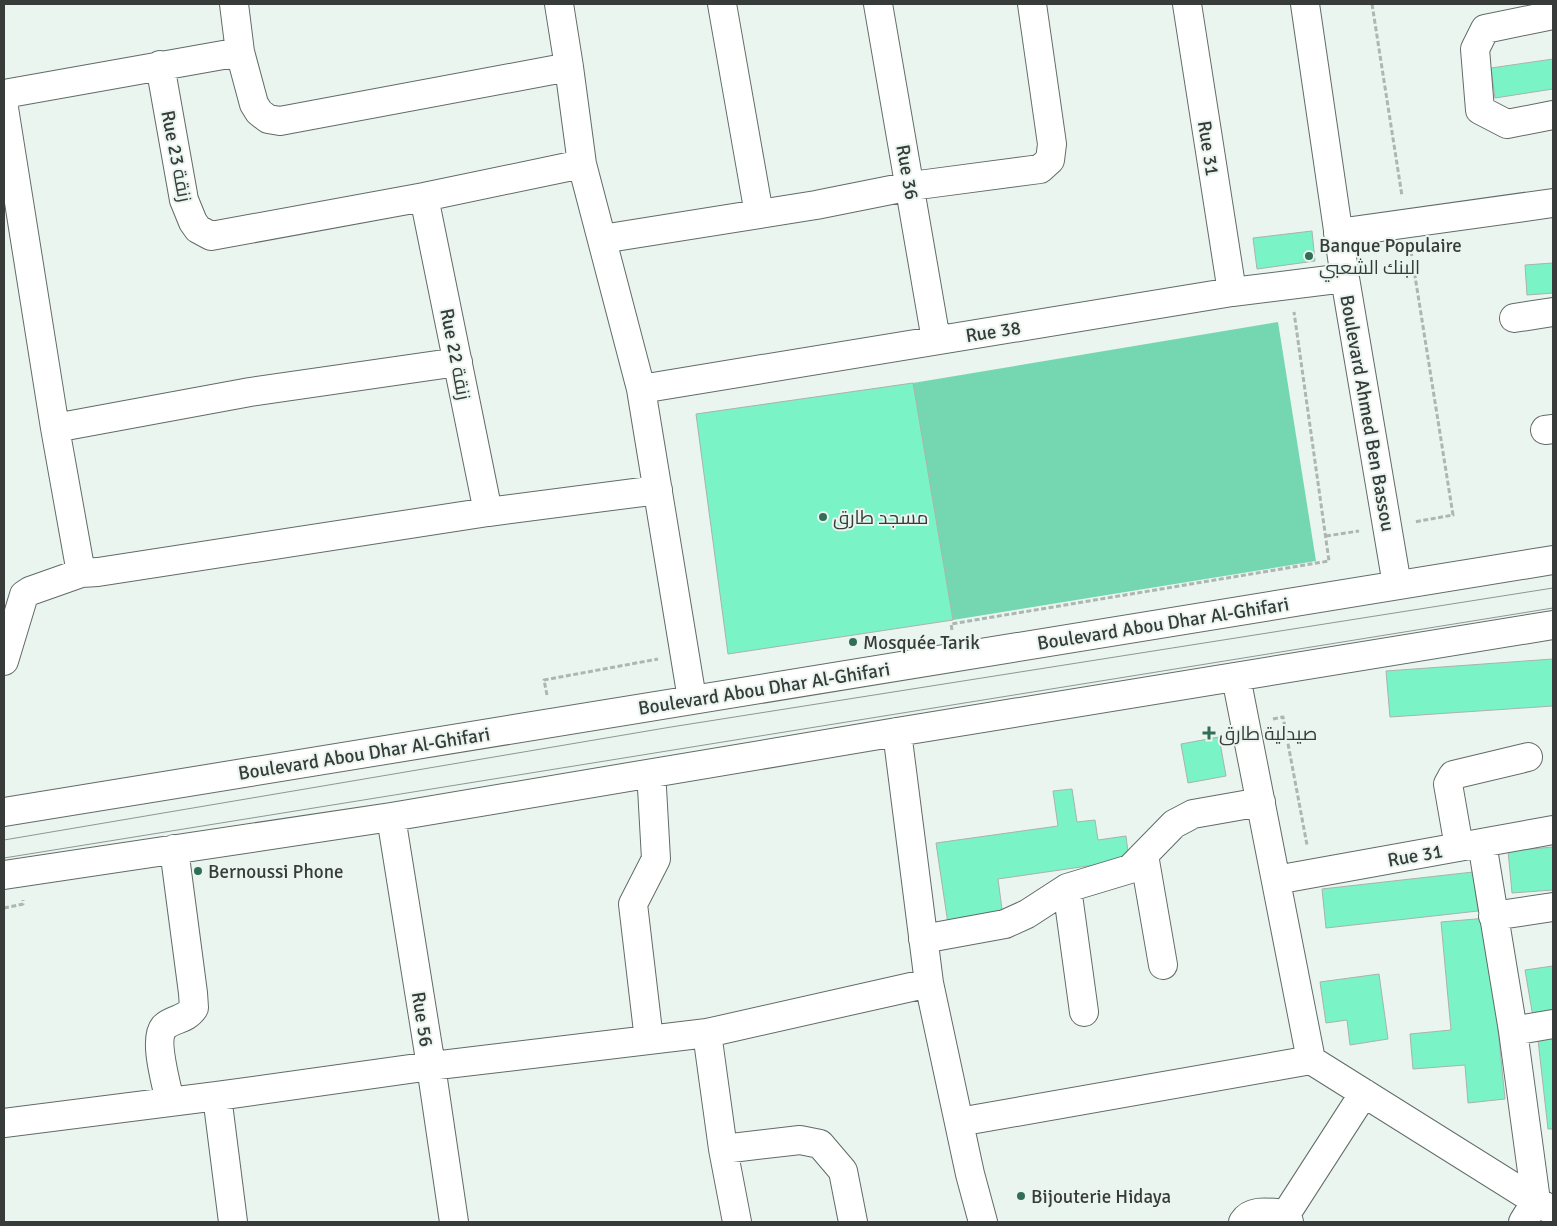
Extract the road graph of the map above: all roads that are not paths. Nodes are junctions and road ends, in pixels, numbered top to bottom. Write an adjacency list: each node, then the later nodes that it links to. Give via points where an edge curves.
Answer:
1 (234, 4): 9 (street)
2 (559, 4): 11 (street)
3 (722, 4): 19 (street)
4 (878, 4): 16 (street, Rue 36)
5 (1032, 4): 16 (street, via 1052,144 1050,160 1040,169)
6 (1187, 4): 23 (street, Rue 31)
7 (1305, 4): 20 (street, Boulevard Ahmed Ben Bassou)
8 (1553, 16): 14 (street, via 1485,29 1476,49 1480,110 1507,124)
9 (240, 52): 10 (street); 11 (street, via 254,104 268,119 280,121)
10 (160, 65): 12 (street); 17 (street, Rue 23 زنقة, via 184,200 198,229 211,236)
11 (569, 68): 15 (street)
12 (4, 94)
13 (4, 108): 29 (street)
14 (1553, 115)
15 (582, 164): 17 (street); 21 (street)
16 (911, 186): 19 (street); 26 (street, Rue 36)
17 (424, 197): 27 (street, Rue 22 زنقة)
18 (1553, 202): 20 (street)
19 (759, 214): 21 (street)
20 (1338, 232): 22 (street, Boulevard Ahmed Ben Bassou)
21 (602, 240): 28 (street)
22 (1345, 278): 23 (street, Rue 38); 34 (street, Boulevard Ahmed Ben Bassou)
23 (1232, 292): 26 (street, Rue 38)
24 (1553, 312): 25 (street)
25 (1514, 318)
26 (936, 340): 28 (street, Rue 38)
27 (458, 362): 29 (street, via 250,392); 31 (street, Rue 22 زنقة)
28 (641, 389): 30 (street)
29 (55, 428): 33 (street)
30 (658, 490): 31 (street); 38 (street)
31 (488, 512): 33 (street)
32 (1553, 560): 34 (street, Boulevard Abou Dhar Al-Ghifari)
33 (80, 573): 36 (street, via 24,595)
34 (1397, 585): 38 (street, Boulevard Abou Dhar Al-Ghifari)
35 (1553, 625): 37 (street)
36 (4, 661)
37 (1236, 677): 39 (street); 42 (street)
38 (692, 699): 43 (street, Boulevard Abou Dhar Al-Ghifari)
39 (896, 732): 41 (street); 54 (street)
40 (1528, 757): 46 (street, via 1453,775 1448,784)
41 (650, 774): 44 (street); 61 (street, via 656,859 633,904)
42 (1261, 802): 48 (street, via 1193,814 1174,824); 50 (street)
43 (4, 812)
44 (391, 817): 47 (street); 63 (street, Rue 56)
45 (1553, 830): 46 (street, Rue 31)
46 (1470, 845): 50 (street, Rue 31); 53 (street)
47 (174, 849): 49 (street); 66 (street, via 194,1008 185,1018 162,1030 160,1045)
48 (1144, 855): 51 (street, via 1130,869); 55 (street)
49 (4, 875)
50 (1276, 880): 62 (street)
51 (1066, 888): 54 (street, via 1027,914 1005,924); 57 (street)
52 (1553, 907): 53 (street)
53 (1493, 916): 59 (street)
54 (923, 939): 56 (street)
55 (1163, 965)
56 (929, 983): 60 (street); 67 (street)
57 (1084, 1012)
58 (1553, 1024): 59 (street)
59 (1513, 1031): 70 (street)
60 (707, 1033): 61 (street); 69 (street)
61 (649, 1040): 63 (street)
62 (1312, 1060): 64 (street); 67 (street)
63 (431, 1066): 65 (street); 73 (street, Rue 56)
64 (1364, 1093): 70 (street); 71 (street)
65 (217, 1096): 66 (street); 72 (street)
66 (170, 1102): 68 (street)
67 (959, 1122): 76 (street)
68 (4, 1123)
69 (724, 1149): 74 (street); 75 (street, via 800,1140 820,1144 844,1171)
70 (1537, 1211)
71 (1287, 1218): 77 (street, via 1258,1212)
72 (233, 1222)
73 (454, 1222)
74 (737, 1222)
75 (854, 1222)
76 (983, 1222)
77 (1243, 1222)

